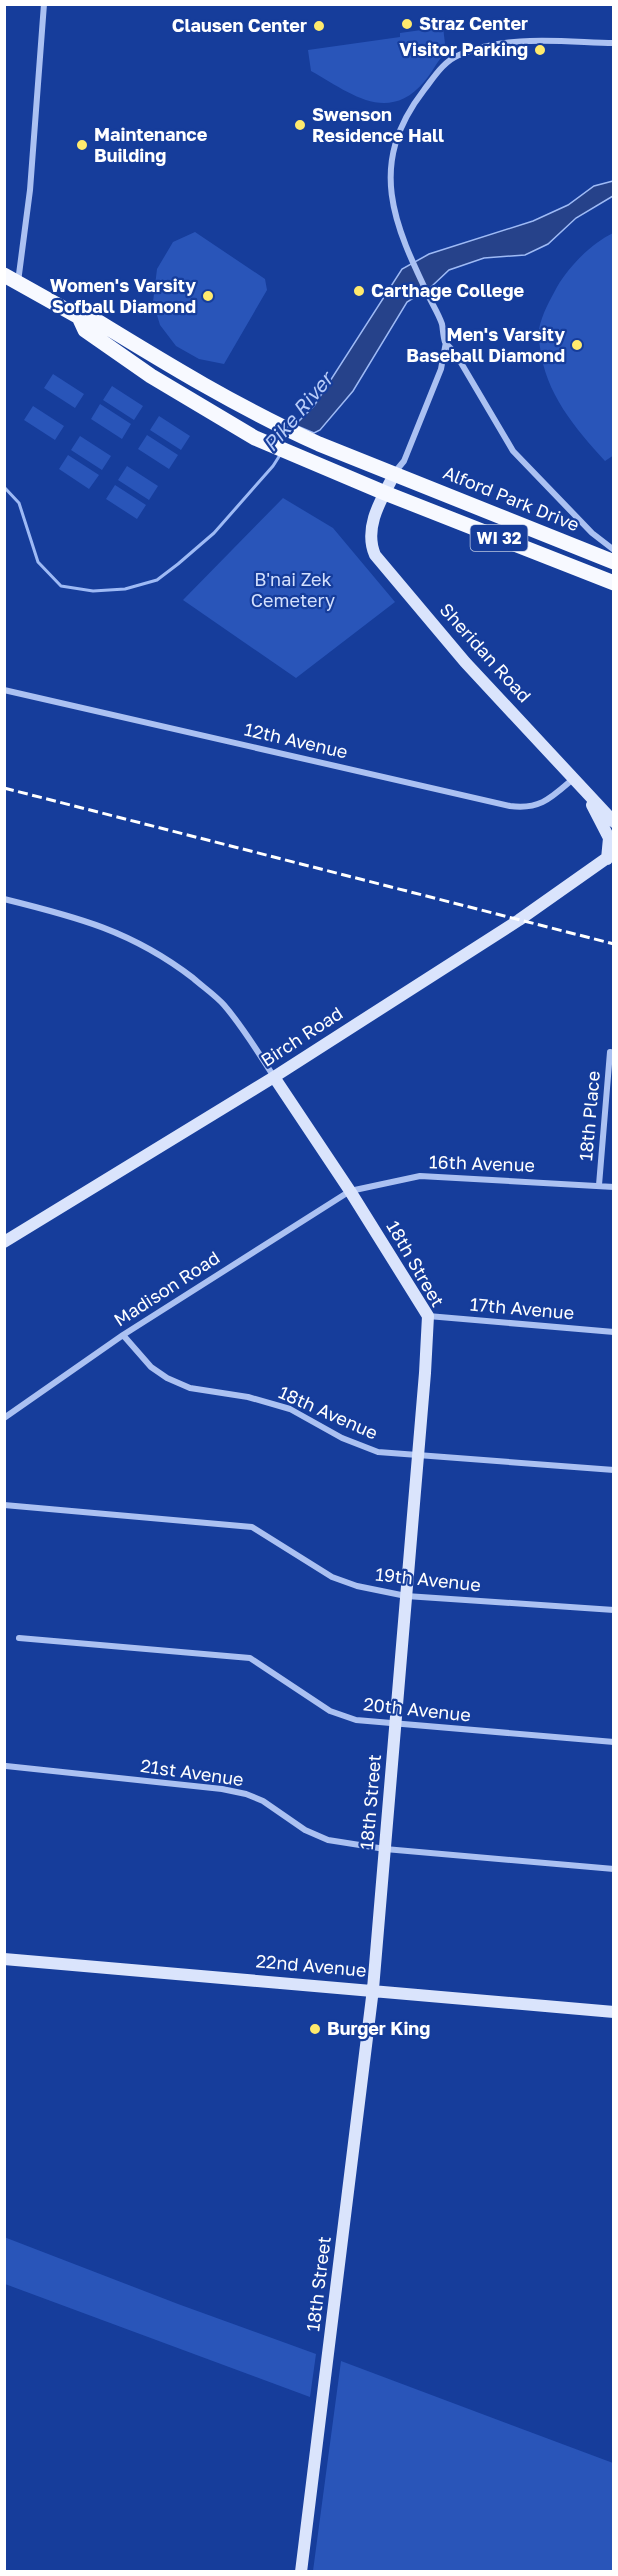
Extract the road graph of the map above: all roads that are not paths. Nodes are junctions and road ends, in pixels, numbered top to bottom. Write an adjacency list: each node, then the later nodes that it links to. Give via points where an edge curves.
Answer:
1 (44, 4): 3 (street, via 30,190)
2 (614, 43): 5 (street, via 499,44 457,56 439,70 417,98 396,142 390,186 393,210 410,259 441,321)
3 (11, 279): 4 (main road, WI 32)
4 (79, 317): 6 (main road, WI 32, via 92,318 271,422); 7 (main road, WI 32, via 85,330 255,438)
5 (446, 342): 6 (street, via 441,369 404,461); 8 (street, via 513,451 592,533)
6 (394, 473): 7 (street, Sheridan Road); 9 (main road, Alford Park Drive / WI 32)
7 (385, 493): 10 (main road, WI 32); 12 (street, Sheridan Road, via 371,527 375,555 465,662)
8 (614, 550)
9 (614, 562)
10 (614, 583)
11 (4, 690): 12 (street, 12th Avenue, via 510,806 540,804)
12 (573, 779): 13 (street, Sheridan Road)
13 (590, 798): 14 (street, Sheridan Road); 15 (street, via 609,838)
14 (614, 822)
15 (610, 856): 18 (street, Birch Road, via 519,920)
16 (4, 899): 18 (street, via 98,924 165,958 222,1002)
17 (614, 1053): 19 (street, 18th Place, via 610,1052)
18 (274, 1077): 21 (street, 18th Street); 22 (street, Birch Road)
19 (599, 1185): 20 (street, 16th Avenue); 21 (street, 16th Avenue, via 420,1176)
20 (614, 1187)
21 (350, 1191): 23 (street, 18th Street); 25 (street, Madison Road)
22 (4, 1242)
23 (428, 1316): 24 (street, 17th Avenue); 27 (street, 18th Street)
24 (614, 1332)
25 (123, 1335): 26 (street, Madison Road); 27 (street, 18th Avenue, via 151,1367 190,1388 248,1397 290,1409 342,1438 378,1452)
26 (4, 1418)
27 (418, 1454): 28 (street, 18th Avenue); 30 (street, 18th Street)
28 (614, 1470)
29 (4, 1505): 30 (street, 19th Avenue, via 252,1527 332,1577)
30 (406, 1596): 31 (street, 19th Avenue); 33 (street, 18th Street)
31 (614, 1610)
32 (19, 1638): 33 (street, 20th Avenue, via 250,1658 330,1711 356,1720)
33 (395, 1725): 34 (street, 20th Avenue); 36 (street, 18th Street)
34 (614, 1742)
35 (6, 1766): 36 (street, 21st Avenue, via 246,1794 328,1840)
36 (385, 1850): 37 (street, 21st Avenue); 39 (street, 18th Street)
37 (614, 1869)
38 (4, 1959): 39 (street, 22nd Avenue)
39 (373, 1989): 40 (street, 22nd Avenue); 41 (street, 18th Street)
40 (614, 2012)
41 (301, 2571)

